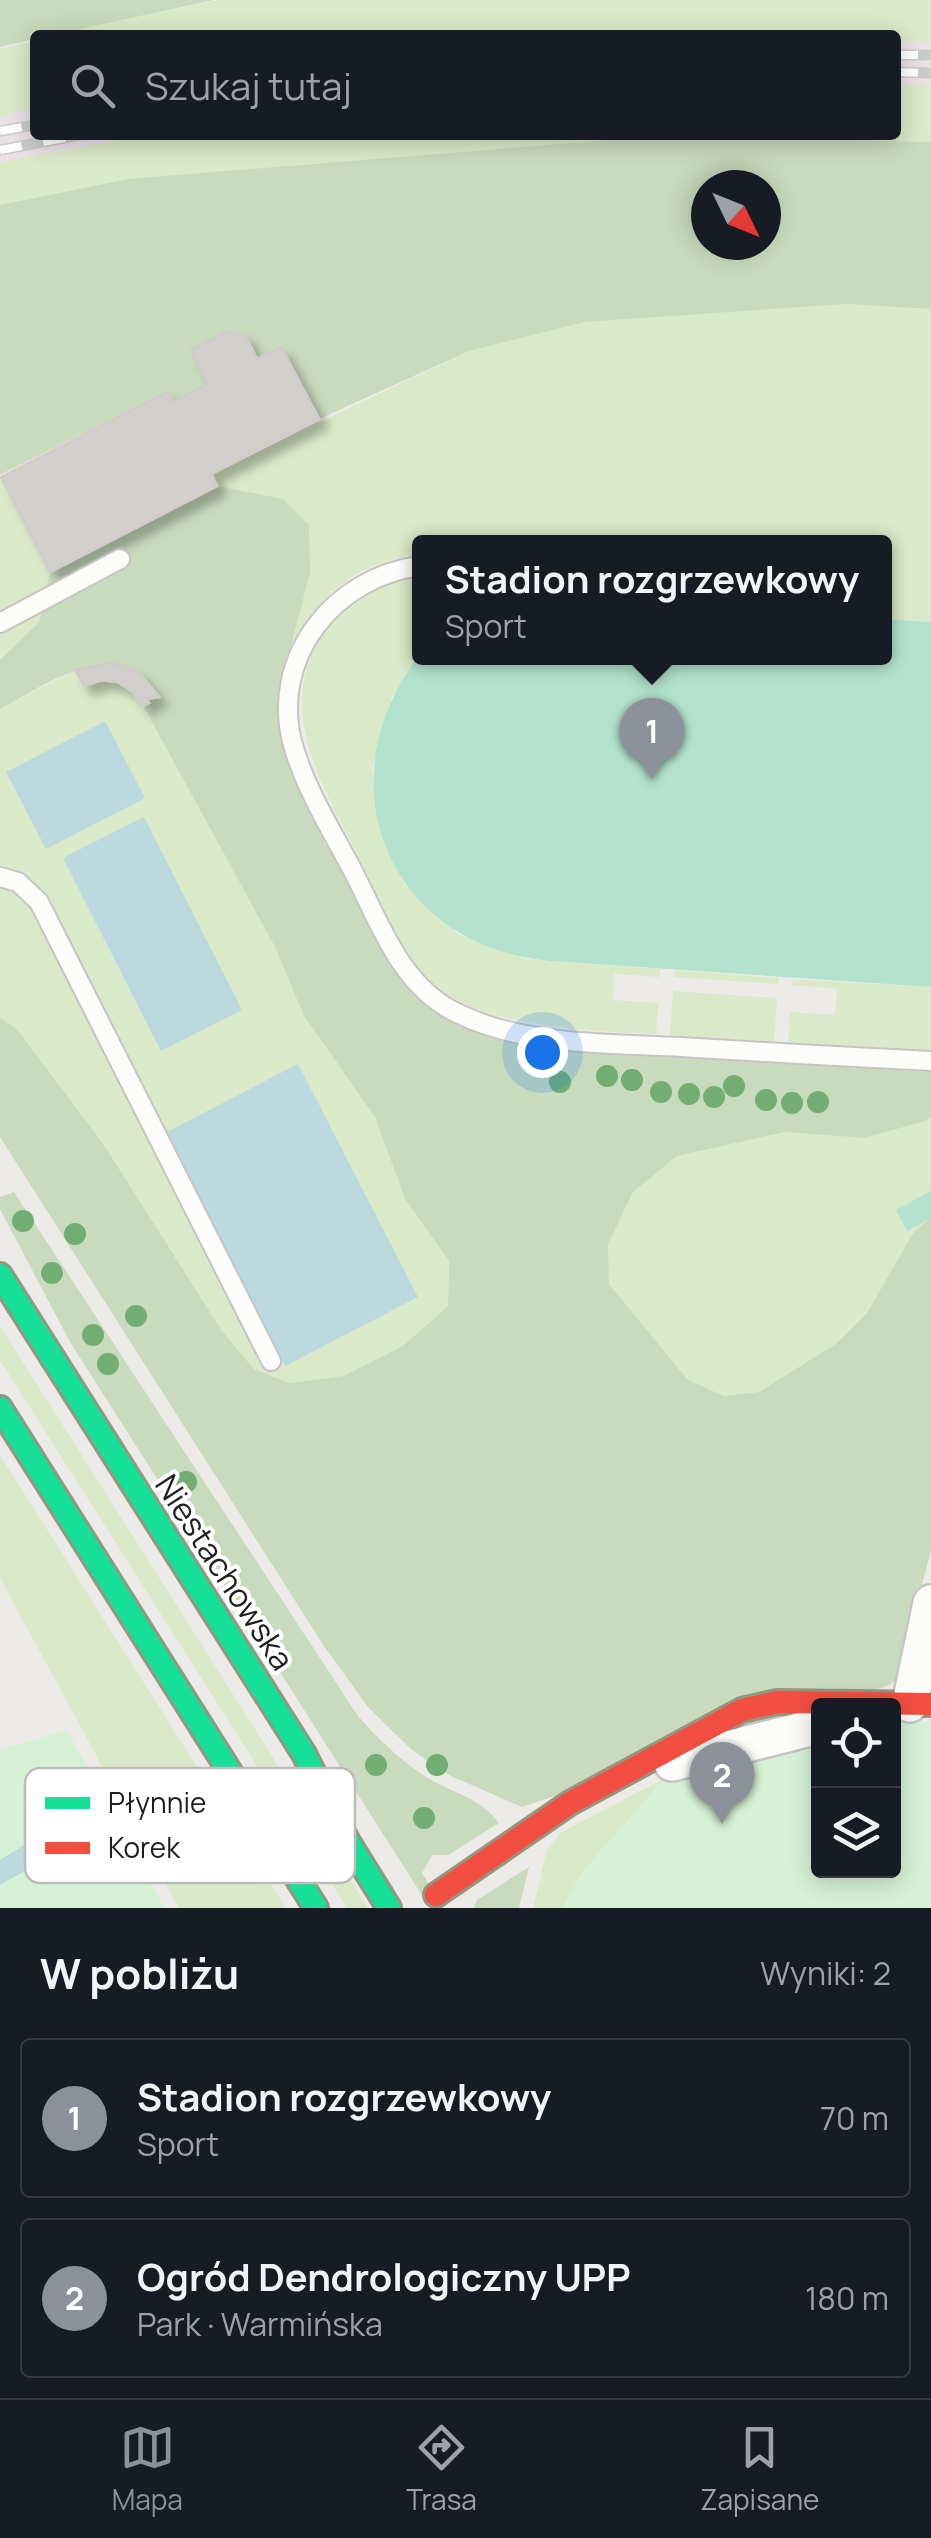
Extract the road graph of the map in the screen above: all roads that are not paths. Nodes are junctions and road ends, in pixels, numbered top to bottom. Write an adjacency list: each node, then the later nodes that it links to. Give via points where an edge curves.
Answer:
1 (120, 560): 3 (lane)
2 (412, 568): 5 (lane, via 368,580 322,616 294,666 288,720 301,768 395,954 419,985 476,1021 569,1040)
3 (0, 623)
4 (0, 877): 7 (lane, via 18,882 39,902)
5 (931, 1062)
6 (0, 1275): 13 (main road, Niestachowska)
7 (271, 1361)
8 (0, 1408): 14 (main road)
9 (931, 1603): 10 (street)
10 (899, 1698)
11 (811, 1703): 17 (main road, via 742,1710)
12 (811, 1728): 17 (street)
13 (304, 1754): 15 (main road, Niestachowska); 16 (main road)
14 (228, 1768)
15 (311, 1768)
16 (316, 1768)
17 (627, 1770): 22 (main road)
18 (355, 1813): 19 (main road)
19 (368, 1828)
20 (355, 1854): 24 (main road, Niestachowska)
21 (300, 1883): 23 (main road)
22 (421, 1899)
23 (316, 1908)
24 (388, 1908)

